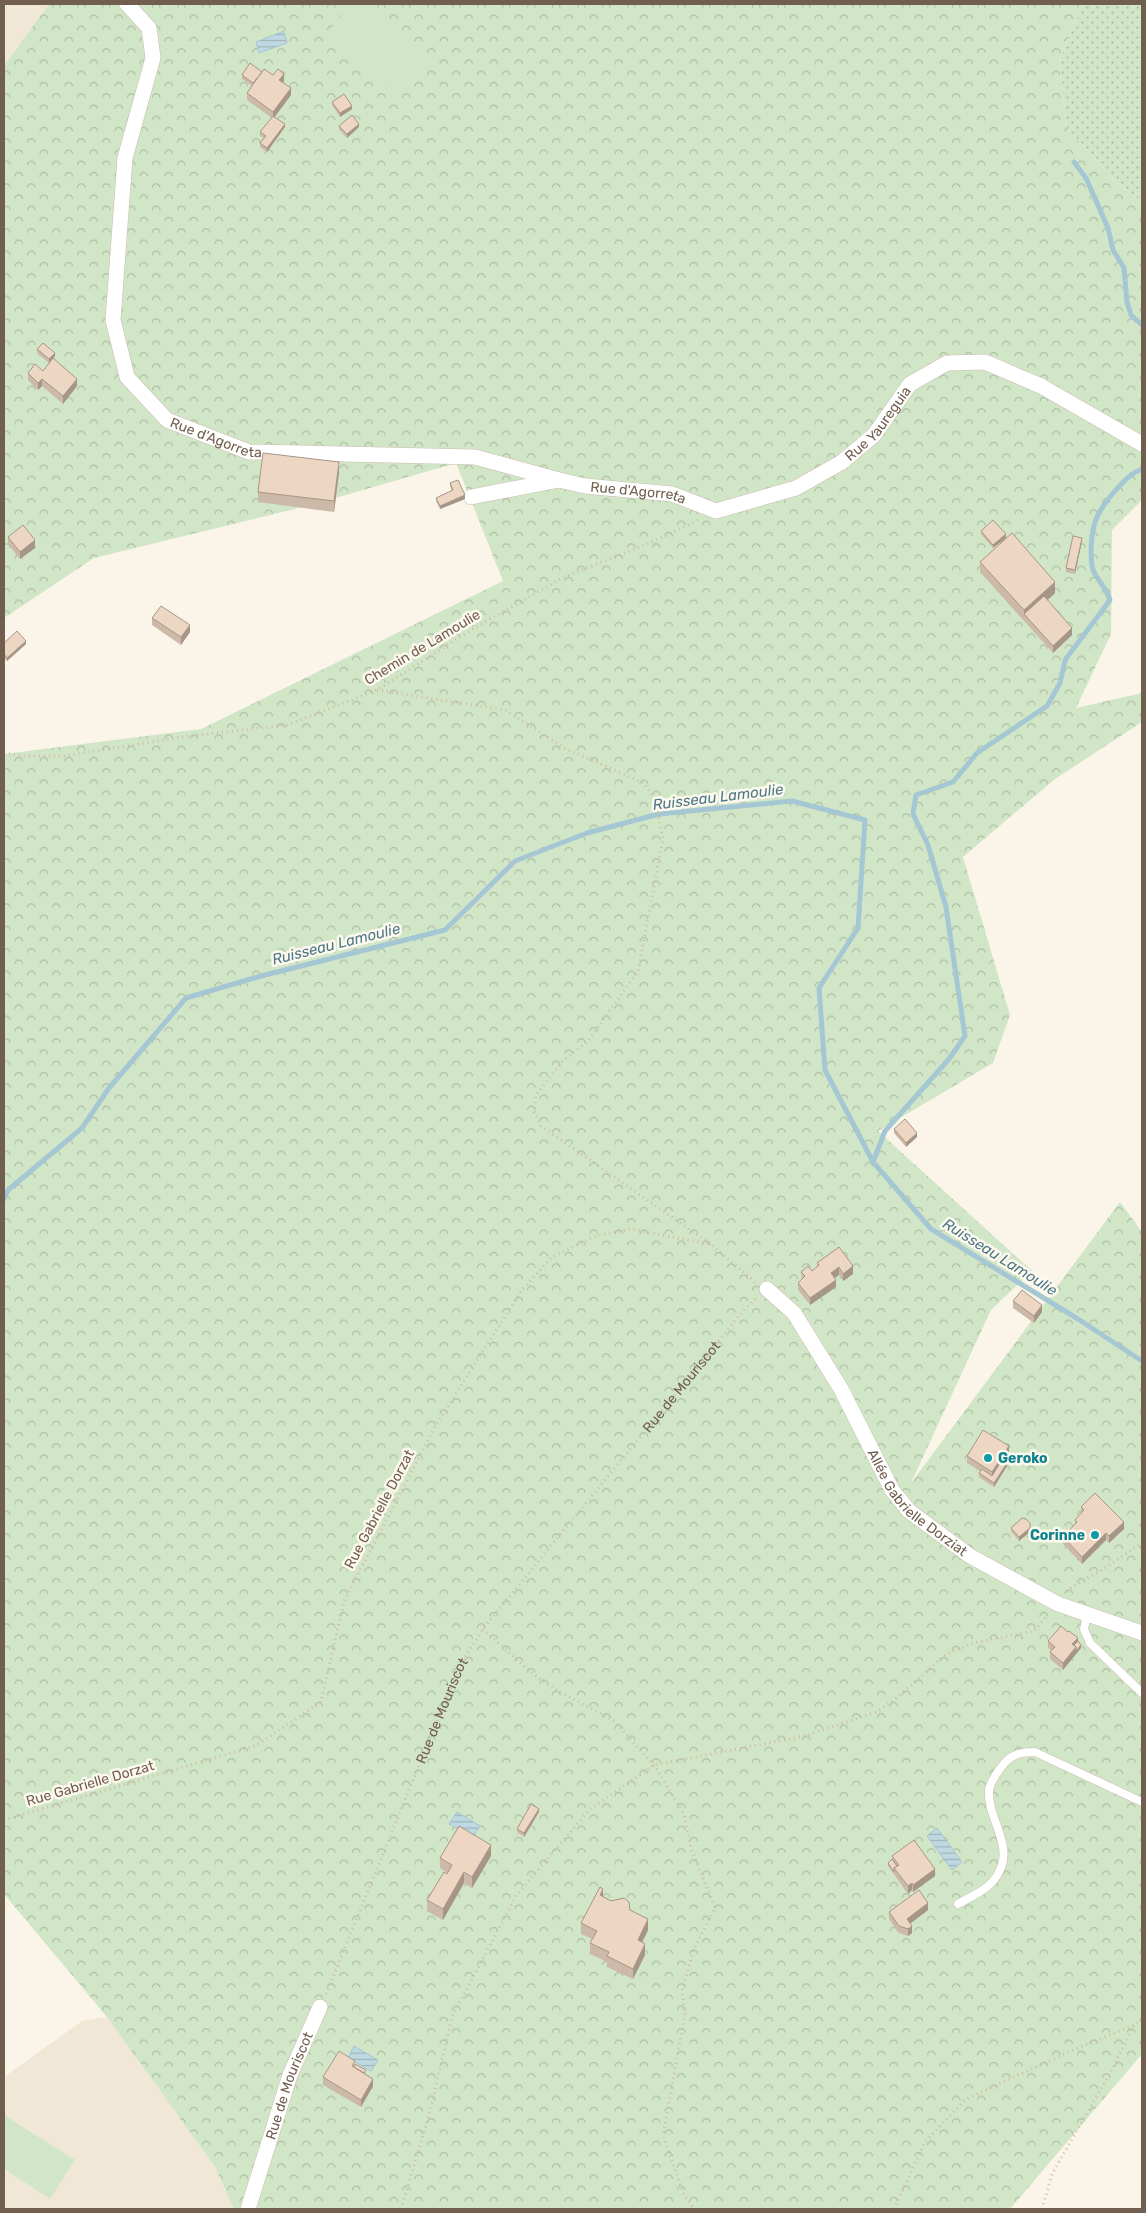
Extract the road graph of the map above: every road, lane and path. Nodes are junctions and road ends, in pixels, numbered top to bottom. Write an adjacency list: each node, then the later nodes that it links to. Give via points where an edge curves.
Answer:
1 (127, 4): 3 (street, Rue d'Agorreta, via 149,28 154,58 124,158 113,320 128,377 167,420 249,452 475,457)
2 (1142, 444): 5 (street, Rue Yaureguia, via 1041,386 985,362 947,364 910,384 874,435 842,462 796,488)
3 (559, 480): 4 (street, Rue d'Agorreta); 5 (street, Rue d'Agorreta, via 585,486 672,494)
4 (471, 497)
5 (716, 511): 6 (path, Chemin de Lamoulie, via 652,542 562,578 474,628)
6 (377, 690): 7 (path, Chemin de Lamoulie, via 286,725 181,737 64,756); 8 (path, via 506,710 566,749 644,783 656,802 663,839 638,971 588,1041 562,1062 536,1095 534,1112 541,1126)
7 (4, 753)
8 (712, 1245): 9 (path, via 751,1280); 18 (path, Rue Gabrielle Dorzat, via 630,1229 596,1236 552,1257 522,1290 436,1425 344,1601 321,1702 255,1746)
9 (767, 1289): 11 (street, Allée Gabrielle Dorziat, via 794,1313 841,1389 892,1490 909,1511 970,1556); 13 (path, Rue de Mouriscot, via 744,1310)
10 (1142, 1543): 11 (path, via 1071,1588)
11 (1058, 1604): 12 (street, Allée Gabrielle Dorziat); 16 (path, via 1034,1631 973,1643 946,1654 894,1701 876,1712 805,1736)
12 (1086, 1615): 14 (street, Allée Gabrielle Dorziat); 15 (lane, via 1084,1629 1090,1643)
13 (483, 1629): 16 (path, via 551,1687 614,1721); 20 (path, Rue de Mouriscot, via 459,1667)
14 (1142, 1633)
15 (1142, 1692)
16 (654, 1765): 24 (path, via 589,1810 516,1896 452,2017 429,2115); 25 (path, via 684,1814 692,1848 715,1908 693,1951 682,1991 685,2014 663,2135 684,2195)
17 (1142, 1802): 19 (lane, via 1035,1752 1018,1752 1005,1762 989,1790 1004,1853 1001,1870 992,1885)
18 (4, 1820)
19 (958, 1904)
20 (320, 2007): 23 (street, Rue de Mouriscot, via 290,2075)
21 (1142, 2018): 22 (path)
22 (1134, 2025): 26 (path, via 966,2099 925,2142); 27 (path, via 1110,2074 1052,2174)
23 (248, 2209)
24 (401, 2209)
25 (694, 2209)
26 (894, 2209)
27 (1042, 2209)

